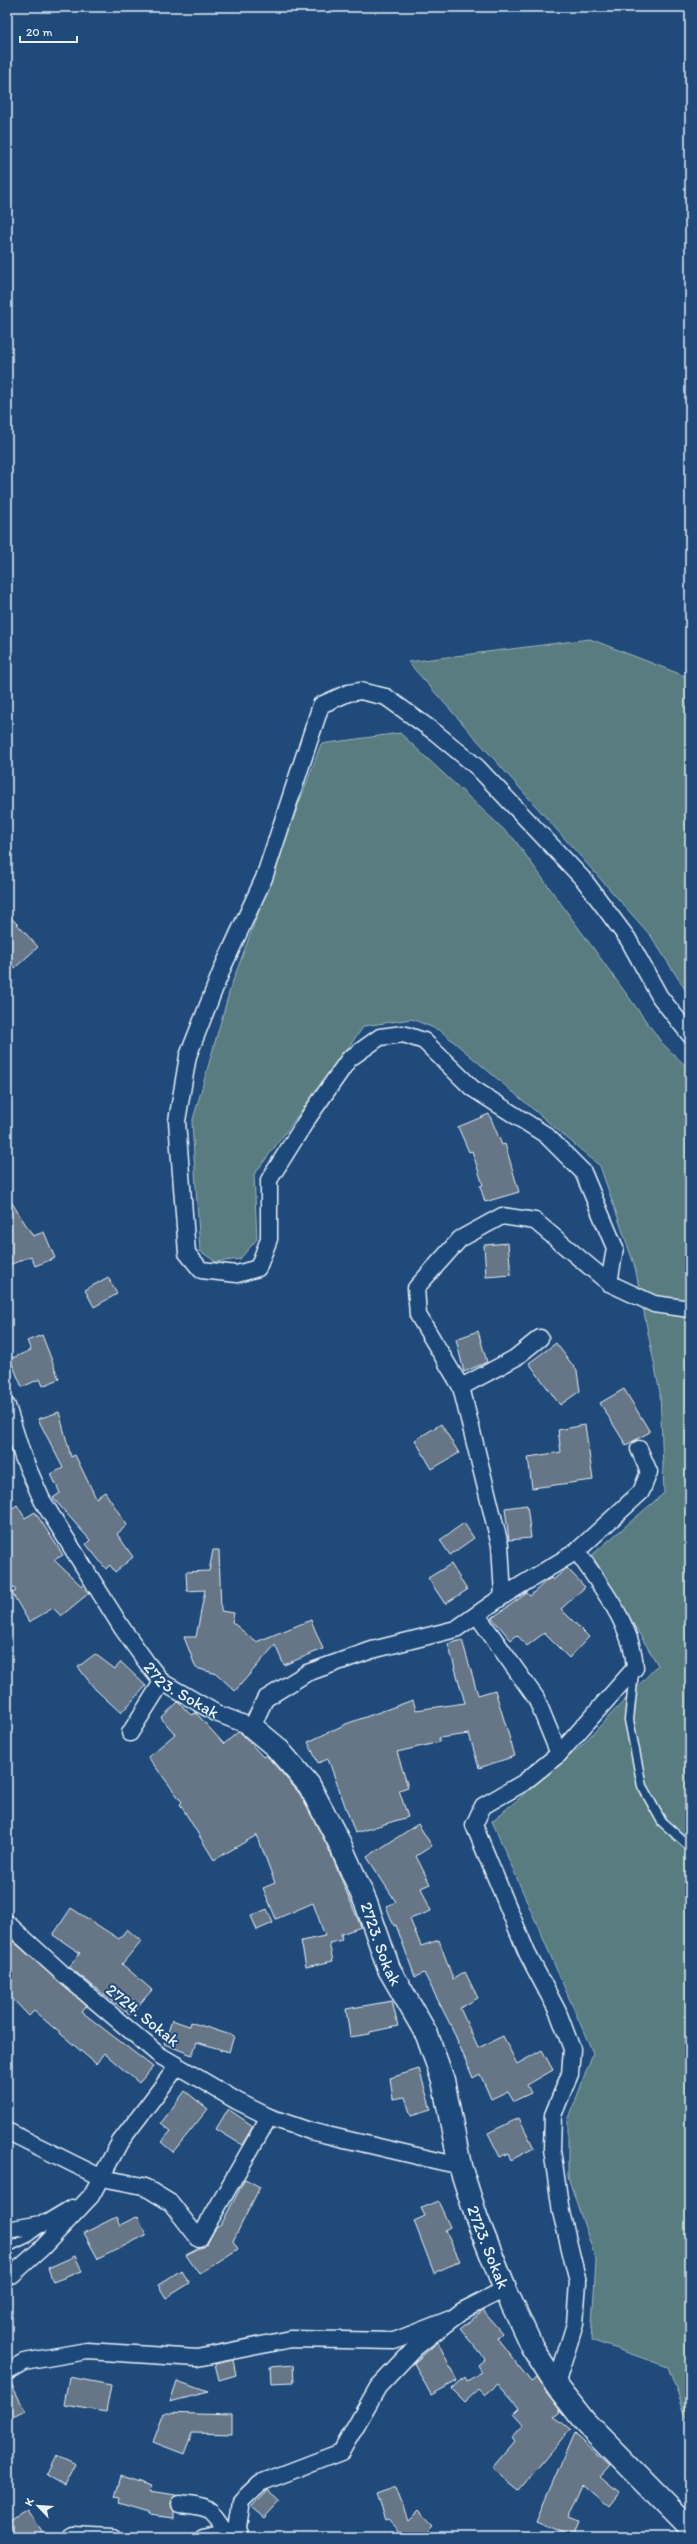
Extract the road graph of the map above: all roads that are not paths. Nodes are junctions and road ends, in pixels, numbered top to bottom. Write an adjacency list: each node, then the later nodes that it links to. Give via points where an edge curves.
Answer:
1 (690, 1035): 2 (street, via 660,997 628,939 584,880 477,767 386,697 360,691 321,704 264,878 223,967 188,1056 177,1121 186,1253 201,1270 237,1274 258,1268 269,1239 269,1180 349,1059 380,1037 403,1034 424,1041 472,1088 546,1135 583,1172 615,1248)
2 (609, 1283): 3 (street, via 654,1304); 5 (street, via 535,1221 502,1216 460,1239 416,1288 418,1315)
3 (690, 1309)
4 (540, 1338): 5 (street, via 515,1358)
5 (461, 1387): 9 (street, via 500,1545)
6 (7, 1406): 12 (street, 2723. Sokak, via 23,1457 42,1500 122,1628)
7 (639, 1449): 8 (street, via 648,1472 642,1492)
8 (577, 1551): 9 (street); 11 (street, via 616,1609 634,1656)
9 (503, 1596): 10 (street)
10 (477, 1615): 13 (street, via 456,1629 372,1650 307,1673 264,1699); 15 (street, via 536,1698)
11 (635, 1668): 15 (street); 16 (lane, via 629,1720 642,1786 662,1822)
12 (162, 1682): 13 (street, 2723. Sokak, via 216,1713); 14 (street)
13 (252, 1727): 21 (street, 2723. Sokak, via 276,1747 309,1785 339,1842 366,1904 389,1970 427,2035 443,2080)
14 (130, 1733)
15 (559, 1754): 31 (street, via 523,1782 483,1806 474,1825 527,1953 558,2012 572,2049 570,2074 553,2114 552,2149 561,2212 578,2282 575,2324)
16 (690, 1847)
17 (7, 1923): 18 (street, 2724. Sokak, via 86,1994)
18 (177, 2067): 19 (street, 2724. Sokak); 22 (street, via 120,2142)
19 (269, 2117): 21 (street, 2724. Sokak, via 310,2131); 22 (street, via 199,2239 171,2203 143,2186)
20 (7, 2131): 22 (street)
21 (460, 2166): 28 (street, 2723. Sokak, via 477,2219)
22 (102, 2178): 23 (street)
23 (91, 2196): 24 (street); 27 (street, via 42,2248)
24 (47, 2223): 25 (street); 26 (lane, via 26,2239)
25 (7, 2230)
26 (7, 2248)
27 (7, 2277)
28 (505, 2289): 29 (street); 31 (street, 2723. Sokak, via 532,2348)
29 (453, 2318): 30 (street, via 394,2341 291,2339 197,2358 87,2351 24,2362); 34 (street, via 415,2348 378,2387 341,2452 260,2483 242,2501)
30 (7, 2372)
31 (556, 2385): 33 (street, 2723. Sokak, via 585,2422)
32 (179, 2504): 34 (street, via 205,2506)
33 (690, 2528)
34 (234, 2532): 37 (street)
35 (72, 2535): 36 (street)
36 (112, 2537)
37 (203, 2537)

